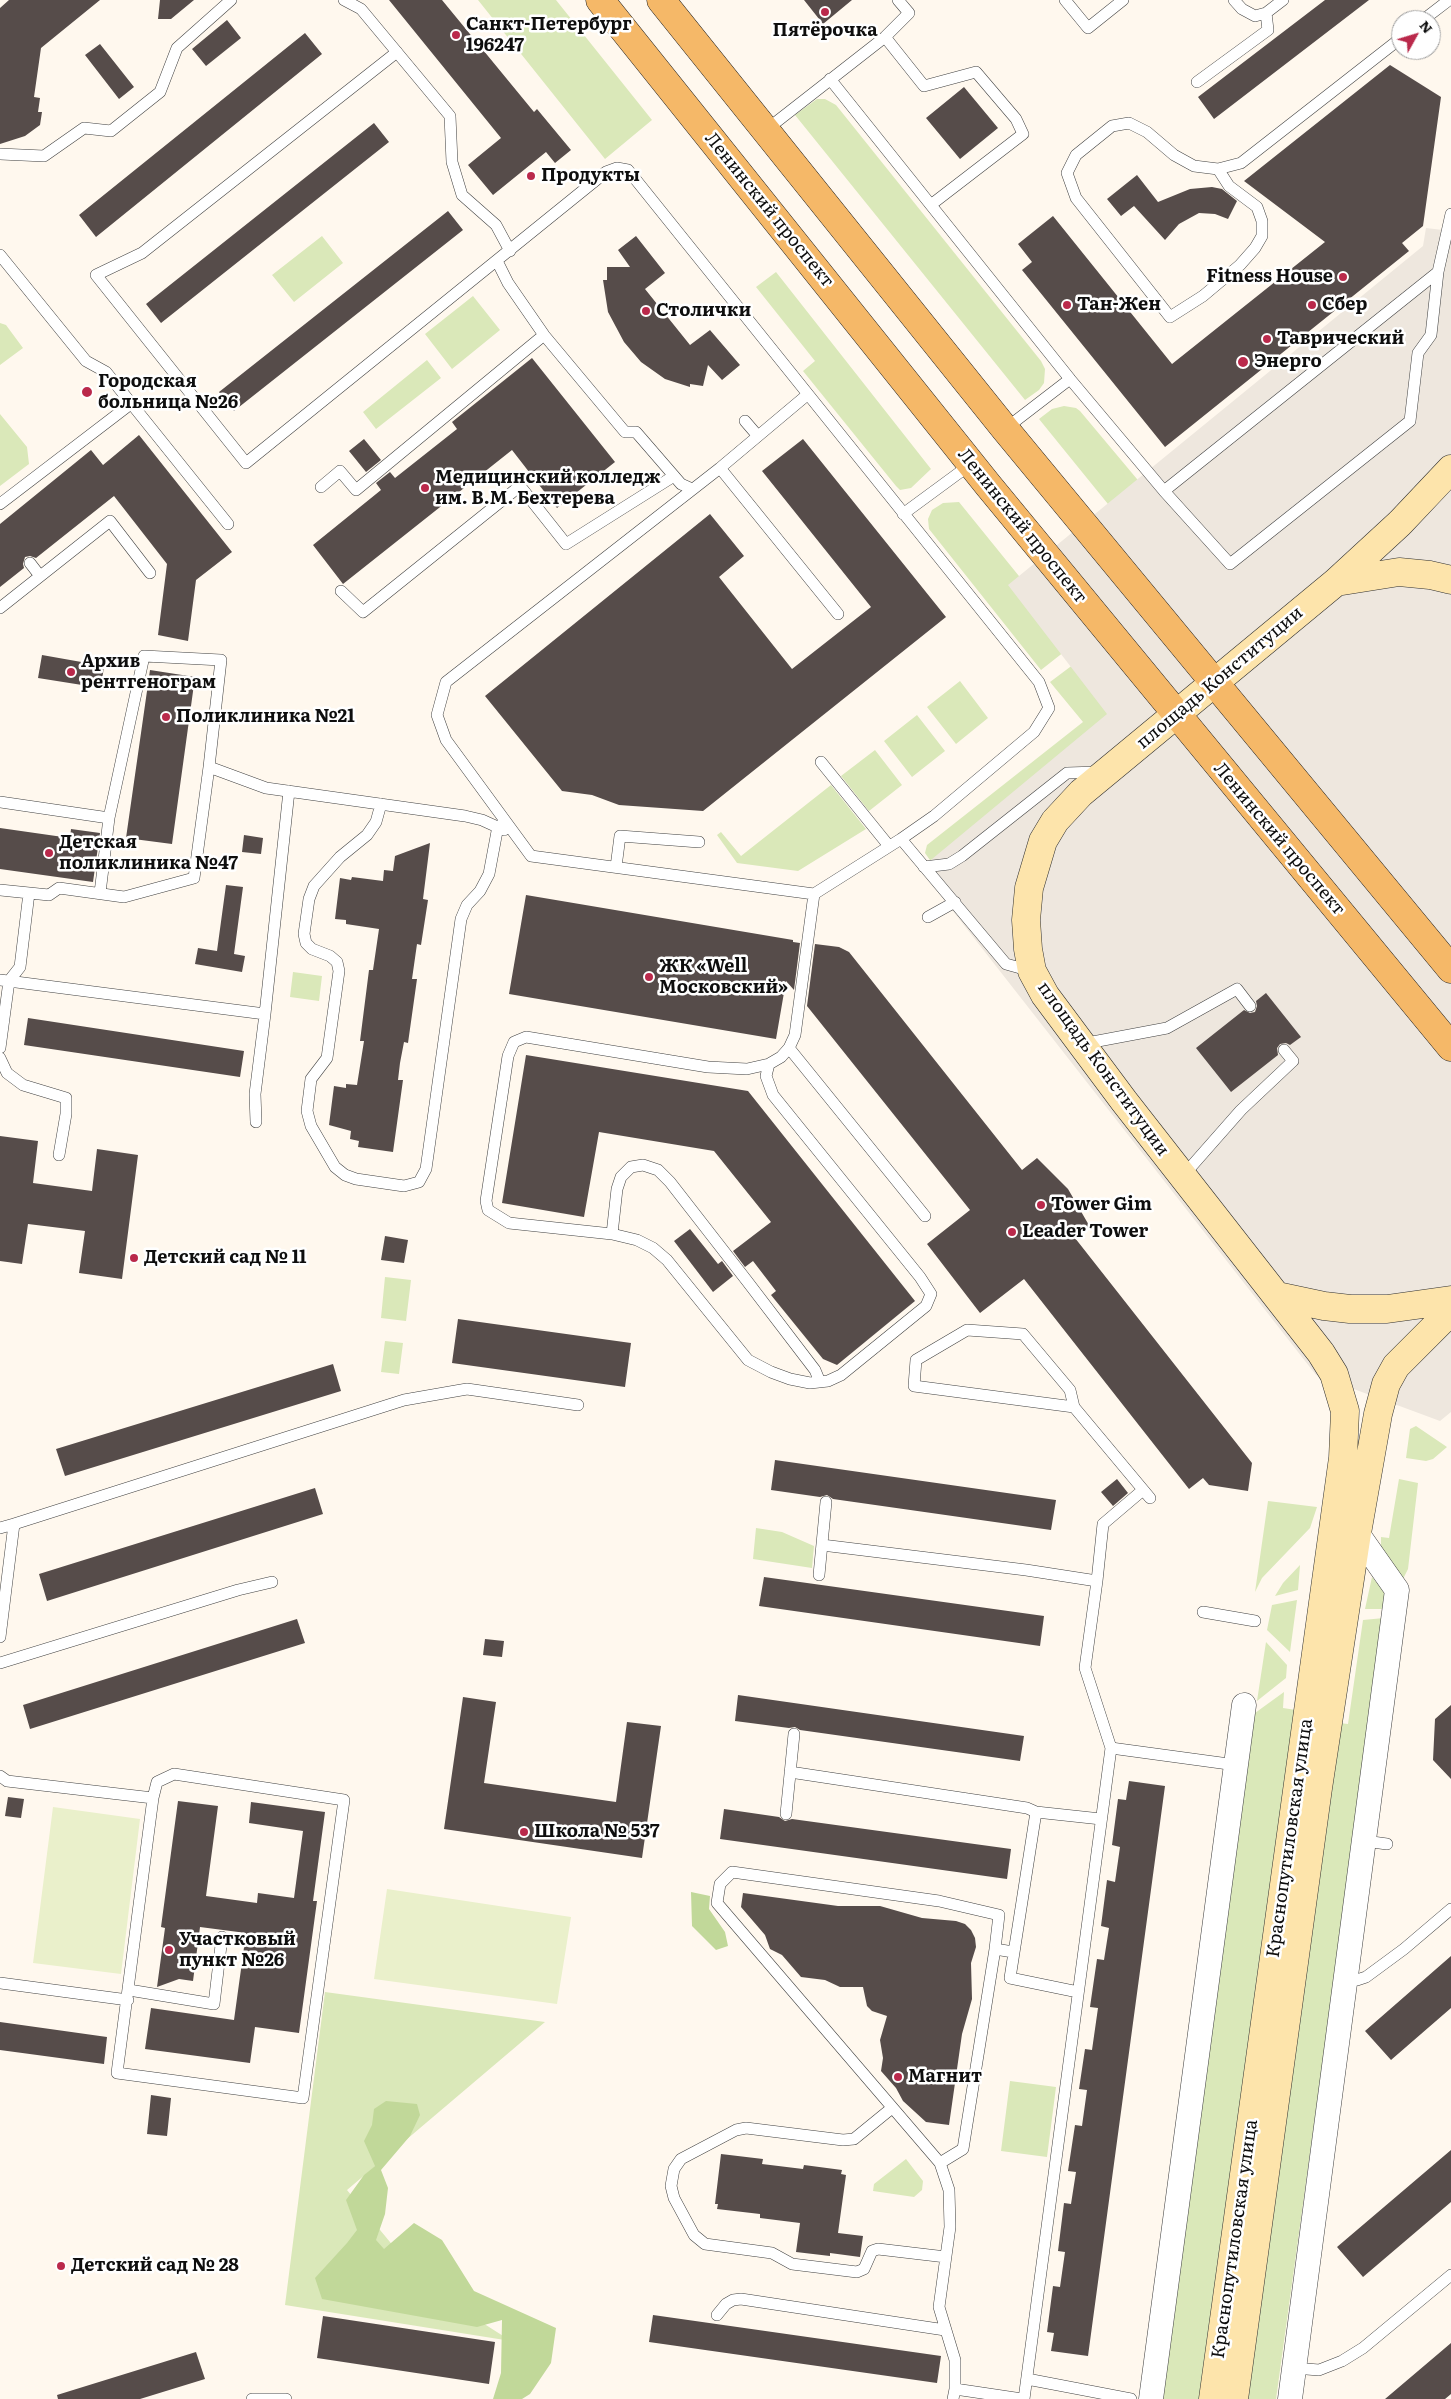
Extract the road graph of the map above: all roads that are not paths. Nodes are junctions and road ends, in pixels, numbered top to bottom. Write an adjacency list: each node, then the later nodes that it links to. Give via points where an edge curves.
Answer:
1 (232, 0): 19 (lane, via 177,48 160,92 111,131 84,128 44,156)
2 (344, 0): 15 (lane, via 361,9)
3 (600, 0): 34 (main road, Ленинский проспект)
4 (661, 0): 18 (main road)
5 (898, 0): 13 (lane, via 908,13)
6 (1065, 0): 7 (lane, via 1088,28)
7 (1124, 0)
8 (1234, 0): 12 (lane, via 1254,16)
9 (1282, 0): 12 (lane)
10 (1449, 0): 11 (lane)
11 (1436, 10)
12 (1266, 13): 17 (lane, via 1268,30)
13 (885, 37): 16 (lane); 21 (lane, via 924,86 976,72 1016,119 1023,134)
14 (1391, 46): 20 (lane, via 1241,163)
15 (397, 52): 23 (lane, via 450,116 452,162 462,196 496,225); 25 (lane, via 142,253 96,275 246,463)
16 (830, 79): 18 (lane); 21 (lane)
17 (1197, 82)
18 (766, 130): 32 (main road)
19 (0, 154)
20 (1218, 169): 20 (lane, via 1194,166 1129,123 1112,126 1093,139 1076,154 1067,173 1076,198 1170,318 1240,265 1262,236 1262,221 1256,207 1229,186)
21 (932, 204): 28 (lane)
22 (1451, 214): 26 (lane)
23 (510, 251): 25 (lane); 29 (lane, via 606,172 617,168 628,170)
24 (2, 261): 30 (lane, via 86,361 106,372)
25 (497, 261): 27 (lane, via 508,283)
26 (1438, 272): 40 (lane); 40 (lane, via 1431,335 1418,353 1410,421 1230,564)
27 (544, 335): 37 (lane, via 625,432 636,432); 38 (lane, via 356,490 340,470)
28 (1070, 379): 32 (lane); 40 (lane)
29 (807, 395): 33 (lane); 42 (lane)
30 (132, 403): 41 (lane); 43 (lane)
31 (745, 421): 33 (lane)
32 (1005, 429): 52 (main road)
33 (757, 435): 35 (lane)
34 (971, 464): 42 (lane); 53 (main road, Ленинский проспект)
35 (720, 468): 39 (lane); 51 (lane)
36 (1451, 469): 48 (main road, via 1400,523)
37 (674, 476): 39 (lane); 49 (lane, via 566,544 520,486 363,612)
38 (321, 486)
39 (692, 489): 63 (lane, via 446,682 437,716 446,740)
40 (1164, 490)
41 (0, 504)
42 (903, 514): 62 (lane, via 1039,682 1048,708 1034,732 934,816)
43 (228, 524)
44 (30, 563): 46 (lane)
45 (150, 573): 46 (lane, via 110,521)
46 (40, 576): 50 (lane)
47 (1451, 580): 48 (main road, via 1399,572)
48 (1336, 582): 52 (main road, площадь Конституции)
49 (341, 591)
50 (0, 608)
51 (838, 614)
52 (1214, 682): 53 (main road, площадь Конституции); 74 (main road)
53 (1176, 715): 56 (main road, площадь Конституции); 80 (main road, Ленинский проспект)
54 (821, 762): 65 (lane)
55 (208, 767): 57 (lane, via 266,788); 60 (lane, via 221,660 144,656); 70 (lane, via 194,878 124,897)
56 (1106, 772): 67 (lane, via 1067,773 962,856 949,864); 75 (main road, площадь Конституции, via 1081,793 1055,822 1035,862 1026,920)
57 (289, 791): 59 (lane); 78 (lane)
58 (0, 802): 60 (lane)
59 (381, 804): 61 (lane, via 465,816); 61 (lane, via 376,822 367,835 340,857 314,886 304,934 306,943 330,956 337,962 339,971 327,1058 311,1079 307,1111 311,1126 335,1167 356,1179 404,1186 419,1182 426,1169 461,919 489,874)
60 (108, 818): 70 (lane)
61 (498, 826): 63 (lane)
62 (901, 838): 65 (lane); 67 (lane)
63 (519, 840): 66 (lane, via 530,856)
64 (699, 842): 66 (lane, via 620,836)
65 (890, 846): 71 (lane)
66 (616, 867): 71 (lane)
67 (924, 867): 72 (lane)
68 (0, 890): 69 (lane)
69 (29, 893): 70 (lane, via 50,895 59,888); 76 (lane, via 20,967)
70 (100, 893)
71 (814, 894): 82 (lane, via 795,1035)
72 (955, 902): 73 (lane); 75 (lane, via 1006,964)
73 (928, 917)
74 (1450, 965)
75 (1032, 971): 79 (main road, площадь Конституции)
76 (5, 980): 78 (lane); 81 (lane)
77 (1250, 1006): 79 (lane, via 1237,989 1167,1028)
78 (265, 1014): 86 (lane, via 254,1094)
79 (1080, 1044): 88 (main road, площадь Конституции)
80 (1451, 1047)
81 (0, 1048)
82 (789, 1048): 85 (lane); 89 (lane)
83 (1284, 1050): 88 (lane, via 1293,1061 1241,1110)
84 (0, 1058): 87 (lane, via 7,1073 23,1085 66,1098)
85 (770, 1064): 90 (lane, via 747,1069 708,1067 526,1037 514,1042 508,1056 486,1200 488,1210 508,1223); 94 (lane, via 766,1076 773,1095 931,1294 926,1306 841,1375)
86 (256, 1122)
87 (59, 1155)
88 (1182, 1176): 91 (main road, площадь Конституции)
89 (925, 1216)
90 (612, 1234): 94 (lane, via 637,1240 667,1260 748,1360 790,1379); 94 (lane, via 617,1188 622,1177 631,1167 642,1165 658,1170 815,1370)
91 (1277, 1296): 92 (main road, via 1350,1309); 100 (main road, Краснопутиловская улица, via 1321,1353 1341,1392 1345,1412)
92 (1451, 1300)
93 (1451, 1311): 100 (main road, Краснопутиловская улица, via 1411,1349 1386,1384)
94 (820, 1382)
95 (578, 1405): 98 (lane, via 468,1389 404,1400)
96 (1074, 1407): 96 (lane, via 914,1386 916,1360 967,1330 1023,1334 1070,1390); 103 (lane, via 1147,1494 1103,1524)
97 (826, 1502): 101 (lane)
98 (14, 1524): 99 (lane); 107 (lane)
99 (0, 1528)
100 (1344, 1531): 123 (street, via 1397,1590 1376,1843); 141 (main road, Краснопутиловская улица); 142 (main road, Краснопутиловская улица, via 1318,1788)
101 (822, 1545): 102 (lane); 103 (lane)
102 (819, 1575)
103 (1097, 1581): 111 (lane, via 1085,1668)
104 (272, 1582): 108 (lane)
105 (1203, 1612): 106 (lane)
106 (1255, 1621)
107 (0, 1637)
108 (0, 1663)
109 (1244, 1705): 112 (street)
110 (794, 1734): 113 (lane)
111 (1111, 1748): 112 (lane); 118 (lane)
112 (1236, 1765): 140 (street)
113 (790, 1772): 116 (lane, via 1027,1808); 117 (lane)
114 (0, 1776): 115 (lane, via 7,1781)
115 (153, 1798): 126 (lane); 126 (lane, via 157,1782 174,1774 344,1800 303,2098 117,2073)
116 (1036, 1812): 118 (lane); 122 (lane)
117 (786, 1814)
118 (1101, 1819): 125 (lane)
119 (1451, 1909): 123 (lane, via 1366,1977 1357,1980)
120 (222, 1937): 126 (lane, via 214,2004)
121 (994, 1949): 122 (lane); 127 (lane, via 998,1915 939,1901 732,1872 720,1884 717,1903); 128 (lane, via 963,2149)
122 (1013, 1952): 125 (lane, via 1010,1978)
123 (1346, 1978): 133 (street)
124 (0, 1983): 126 (lane)
125 (1078, 1992): 134 (lane)
126 (128, 1995)
127 (892, 2108): 128 (lane); 129 (lane, via 862,2134 848,2140 746,2128 736,2130 681,2159 674,2169 674,2198 694,2235 705,2244 772,2252 792,2264 857,2272 864,2270 872,2251 878,2249)
128 (940, 2163): 129 (lane, via 949,2190 950,2228)
129 (946, 2257): 132 (lane, via 939,2307)
130 (1451, 2275): 133 (lane, via 1363,2348 1342,2361 1319,2370)
131 (717, 2315): 132 (lane, via 726,2304 741,2299)
132 (944, 2330): 135 (lane, via 955,2360)
133 (1294, 2368): 143 (street)
134 (1027, 2379): 138 (lane); 139 (lane)
135 (954, 2394): 138 (lane)
136 (252, 2399): 137 (lane)
137 (286, 2399)
138 (1023, 2399)
139 (1131, 2399)
140 (1151, 2399)
141 (1213, 2399)
142 (1234, 2399)
143 (1290, 2399)

